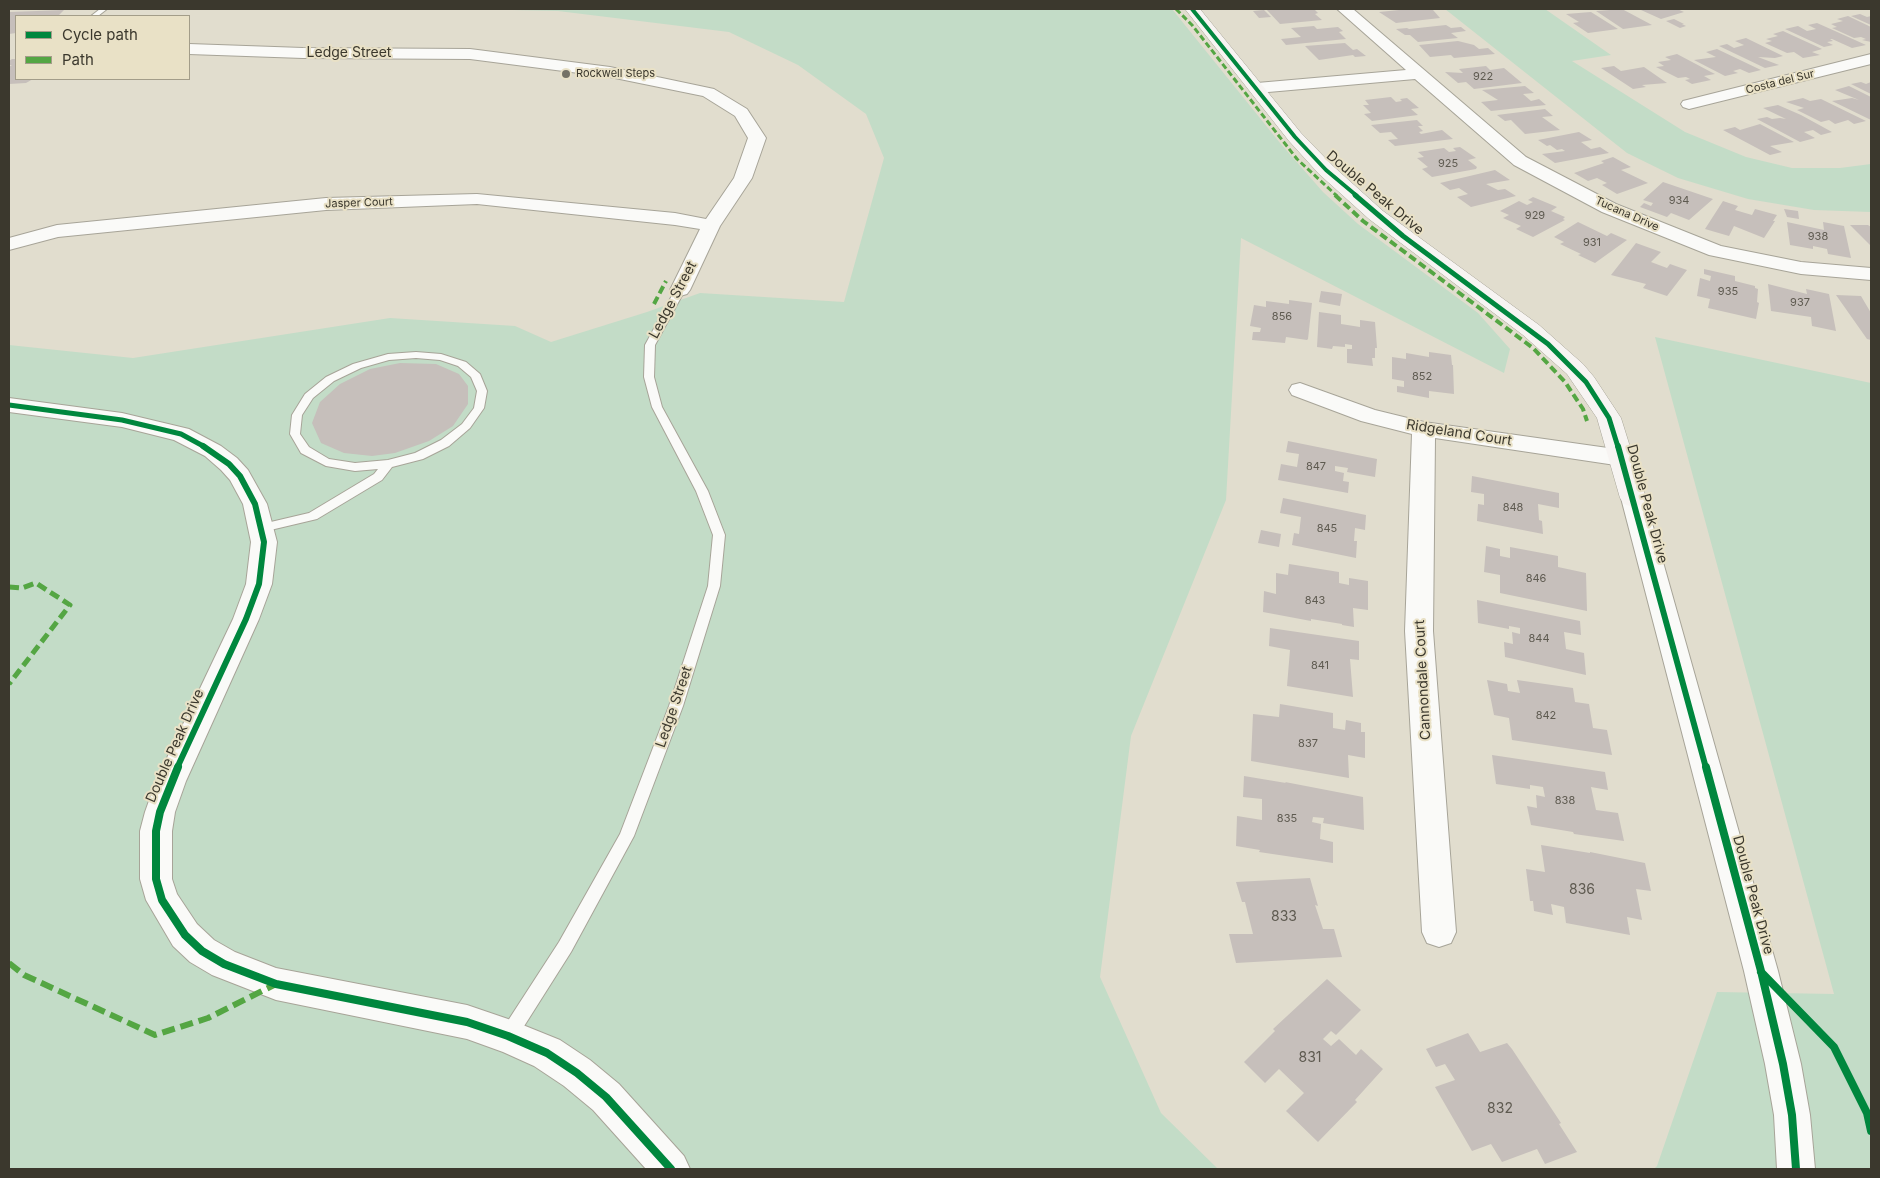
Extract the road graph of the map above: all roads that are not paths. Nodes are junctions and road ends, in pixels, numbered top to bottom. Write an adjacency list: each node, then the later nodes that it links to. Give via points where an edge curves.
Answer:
1 (1192, 9): 6 (street, Double Peak Drive)
2 (1344, 9): 5 (street, Tucana Drive)
3 (190, 49): 8 (street, Ledge Street, via 470,54 610,72 708,92 741,113 757,138 743,178)
4 (1871, 59): 7 (street, Costa del Sur)
5 (1419, 74): 6 (street); 10 (street, Tucana Drive, via 1520,161 1609,208 1716,251 1801,268)
6 (1257, 88): 15 (street, Double Peak Drive, via 1306,151 1349,191 1531,330 1575,369 1609,418)
7 (1689, 104)
8 (711, 226): 9 (street, Jasper Court, via 675,219 477,199 326,204 56,231); 11 (street, Ledge Street)
9 (9, 244)
10 (1871, 274)
11 (680, 290): 20 (lane, Ledge Street, via 650,345 648,377 657,407 702,491 719,535 714,586 676,706 627,836 565,947)
12 (1300, 390): 14 (street, Ridgeland Court, via 1369,416)
13 (9, 405): 18 (street, Double Peak Drive, via 122,420 181,434 200,443 240,476 255,504)
14 (1424, 429): 15 (street, Ridgeland Court); 19 (street, Cannondale Court, via 1420,631)
15 (1622, 458): 17 (street, Double Peak Drive)
16 (388, 464): 16 (lane, via 418,456 446,443 466,426 479,408 482,391 476,376 462,364 441,357 388,357 350,369 330,379 309,396 297,415 295,434 305,450 326,462 355,466); 18 (lane, via 378,478 312,516)
17 (1633, 498): 22 (street, Double Peak Drive, via 1763,981 1785,1073)
18 (262, 528): 20 (street, Double Peak Drive, via 263,559 254,601 171,781 160,812 155,855 156,879 162,900 185,935 202,951 247,974 276,984 467,1022)
19 (1439, 932)
20 (508, 1036): 21 (street, Double Peak Drive, via 547,1053 606,1097)
21 (670, 1169)
22 (1796, 1169)

